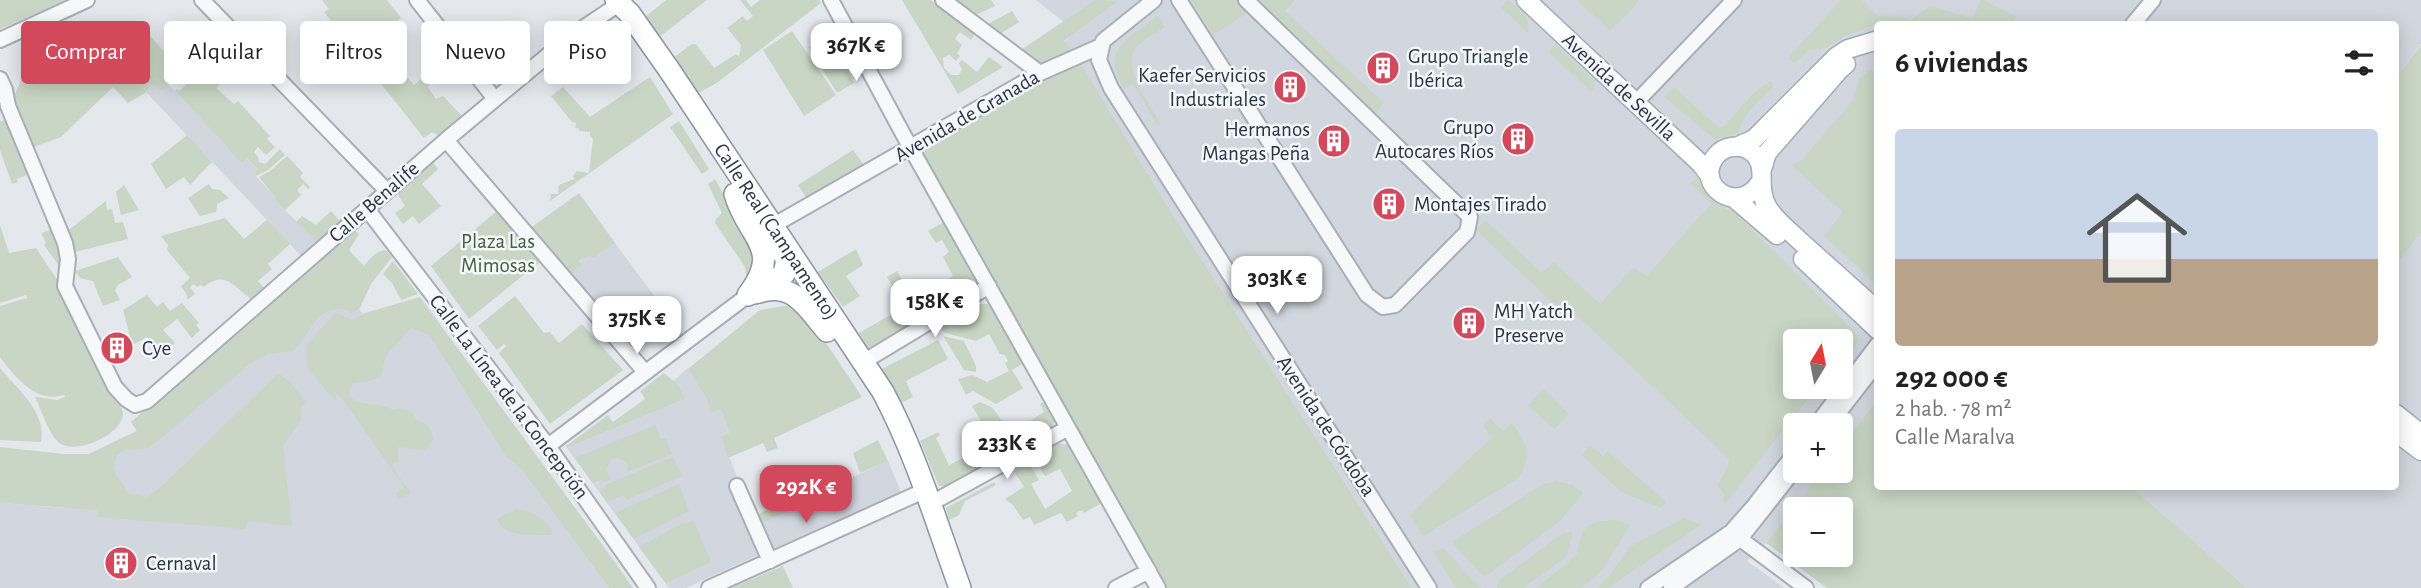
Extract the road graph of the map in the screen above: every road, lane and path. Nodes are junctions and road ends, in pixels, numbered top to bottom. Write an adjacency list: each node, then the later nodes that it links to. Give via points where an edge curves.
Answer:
1 (87, 0): 15 (street)
2 (202, 0): 29 (street)
3 (417, 0): 22 (street)
4 (831, 0): 25 (street)
5 (943, 0): 19 (street)
6 (1154, 0): 17 (street, Avenida de Granada, via 1106,37)
7 (1179, 0): 8 (street, via 1367,295 1383,307 1395,305 1467,232 1470,218)
8 (1246, 0)
9 (1526, 0): 27 (main road, Avenida de Sevilla)
10 (1543, 0): 21 (main road, Avenida de Sevilla)
11 (1734, 0): 21 (street)
12 (2153, 0): 14 (street)
13 (617, 2): 22 (street, Calle Benalife); 23 (highway, Calle Real (Campamento)); 30 (highway, Calle Real (Campamento))
14 (2136, 21)
15 (0, 40)
16 (1874, 41): 26 (main road, via 1836,57 1754,139)
17 (1101, 46): 19 (street, Avenida de Granada); 65 (street, Avenida de Córdoba, via 1100,64 1111,88)
18 (1874, 52): 28 (main road, via 1858,56 1840,69 1767,153)
19 (1040, 73): 25 (street, Avenida de Granada)
20 (0, 79): 32 (street, Calle Benalife, via 65,243 65,286 115,387 135,405 143,404)
21 (1643, 94): 26 (main road, Avenida de Sevilla, via 1693,142 1705,149)
22 (495, 99): 24 (street, Calle Benalife)
23 (690, 101): 33 (highway, Calle Real (Campamento)); 34 (highway, via 695,119 785,256)
24 (446, 139): 29 (street, Calle Benalife); 43 (street)
25 (912, 148): 33 (street, Avenida de Granada); 35 (street)
26 (1729, 148): 27 (main road, via 1712,161); 28 (main road, via 1756,156)
27 (1710, 176): 31 (main road, via 1721,194)
28 (1760, 177): 31 (main road, via 1749,195); 37 (main road, via 1767,207 1776,219)
29 (387, 191): 32 (street, Calle Benalife)
30 (736, 194): 34 (highway, Calle Real (Campamento)); 36 (highway, via 764,251 763,272)
31 (1735, 199): 38 (main road)
32 (368, 209): 50 (street, Calle La Línea de la Concepción)
33 (774, 225): 41 (highway, Calle Real (Campamento))
34 (786, 268): 36 (highway); 39 (highway, Calle Real (Campamento)); 41 (highway, via 795,271 851,355)
35 (989, 286): 41 (street); 47 (street)
36 (752, 292): 39 (highway, via 788,290); 43 (street)
37 (1874, 307)
38 (1874, 326)
39 (827, 331): 55 (highway, Calle Real (Campamento), via 877,408)
40 (1874, 349): 44 (street)
41 (863, 362): 55 (highway, Calle Real (Campamento), via 901,427)
42 (1874, 367): 45 (street)
43 (645, 372): 50 (street)
44 (1825, 413)
45 (1838, 413)
46 (2399, 416): 48 (main road)
47 (1068, 428): 55 (street); 58 (street)
48 (2421, 433)
49 (2399, 434): 51 (main road)
50 (548, 446): 59 (street, Calle La Línea de la Concepción)
51 (2421, 451)
52 (1783, 469): 56 (street)
53 (1783, 482): 56 (street)
54 (737, 486): 57 (street)
55 (923, 499): 57 (street); 61 (highway, Calle Real (Campamento)); 62 (highway, Calle Real (Campamento))
56 (1735, 535): 66 (street); 67 (street); 68 (street)
57 (770, 561): 60 (street)
58 (1149, 571): 63 (street); 64 (street)
59 (648, 588)
60 (709, 588)
61 (951, 588)
62 (960, 588)
63 (1116, 588)
64 (1158, 588)
65 (1429, 588)
66 (1648, 588)
67 (1671, 588)
68 (1806, 588)

